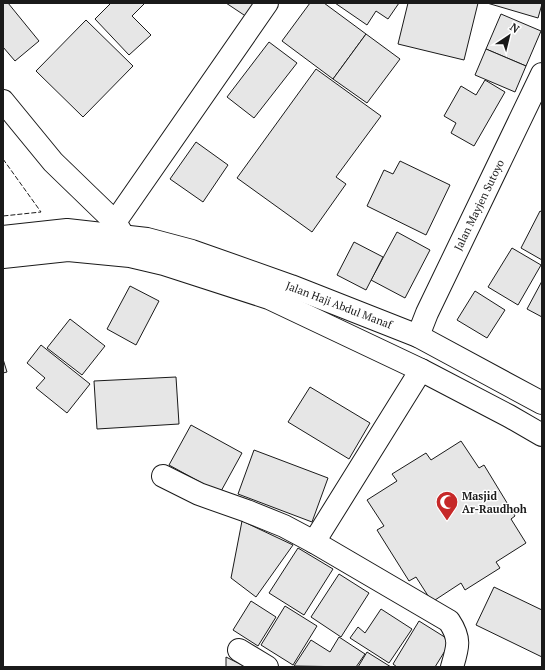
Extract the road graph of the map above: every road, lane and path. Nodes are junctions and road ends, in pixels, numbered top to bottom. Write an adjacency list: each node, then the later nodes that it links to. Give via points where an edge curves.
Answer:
1 (266, 3): 5 (street)
2 (542, 74): 7 (street, Jalan Mayjen Sutoyo)
3 (3, 102): 5 (street, via 53,162)
4 (3, 237): 5 (street, via 67,230)
5 (123, 238): 6 (street, via 68,250); 7 (street, Jalan Haji Abdul Manaf, via 147,239 192,251 291,286); 8 (street, Jalan Haji Abdul Manaf, via 164,264 269,298)
6 (3, 257)
7 (418, 336): 9 (street, Jalan Haji Abdul Manaf)
8 (421, 370): 10 (street, Jalan Haji Abdul Manaf); 12 (street)
9 (542, 403)
10 (542, 435)
11 (164, 476): 12 (street, via 199,494 284,526)
12 (314, 542): 15 (street, via 449,620 457,636 457,650)
13 (239, 650): 14 (street)
14 (267, 667)
15 (452, 667)

